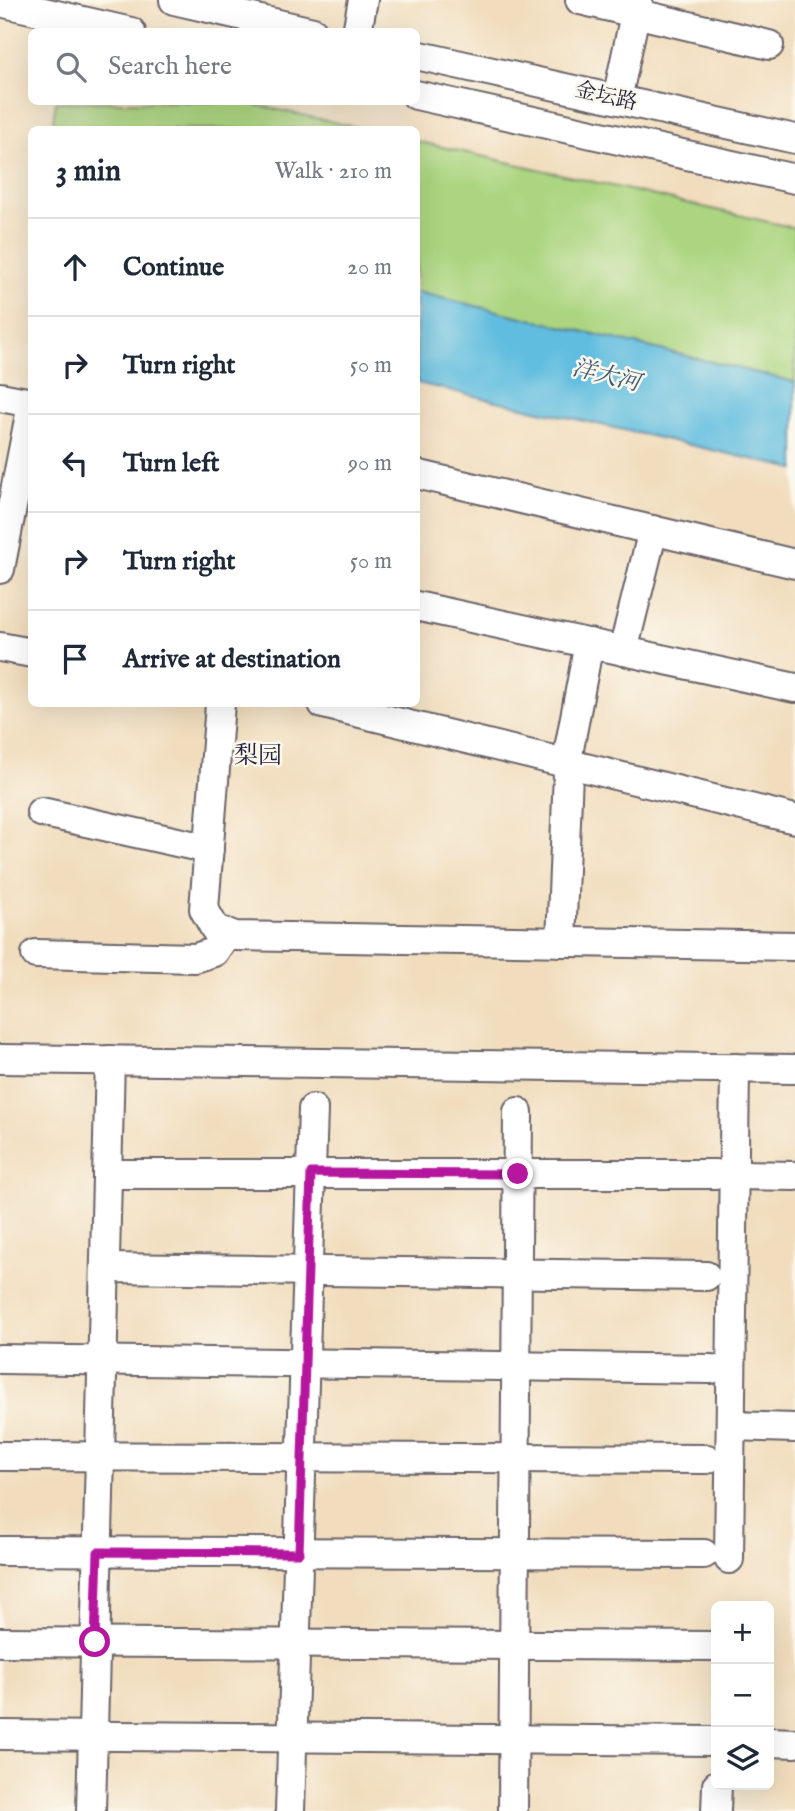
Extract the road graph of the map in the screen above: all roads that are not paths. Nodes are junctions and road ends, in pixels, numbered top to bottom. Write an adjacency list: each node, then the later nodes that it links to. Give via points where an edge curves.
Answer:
1 (174, 0): 7 (street)
2 (363, 0): 8 (street)
3 (580, 0): 5 (street)
4 (0, 2): 6 (street)
5 (637, 7): 9 (street); 12 (street)
6 (114, 28)
7 (296, 28)
8 (358, 28)
9 (769, 45)
10 (420, 56): 12 (street, 金坛路)
11 (420, 96): 14 (street, 金坛路)
12 (617, 99): 13 (street, 金坛路)
13 (795, 139)
14 (795, 179)
15 (0, 397): 16 (street)
16 (28, 403)
17 (28, 425): 21 (street)
18 (420, 475): 19 (street)
19 (653, 530): 20 (street); 25 (street)
20 (795, 564)
21 (0, 569)
22 (420, 607): 23 (street)
23 (589, 643): 25 (street); 30 (street)
24 (0, 647): 26 (street)
25 (623, 651): 27 (street)
26 (28, 652)
27 (795, 688)
28 (220, 707): 33 (street)
29 (335, 707): 30 (street)
30 (568, 765): 32 (street); 35 (street)
31 (41, 812): 33 (street)
32 (795, 819)
33 (209, 849): 34 (street, via 204,909 215,929)
34 (227, 933): 35 (street); 37 (street, via 214,952 195,958)
35 (561, 942): 36 (street)
36 (795, 946)
37 (36, 954)
38 (0, 1059): 39 (street)
39 (110, 1060): 40 (street); 45 (street)
40 (735, 1068): 41 (street); 47 (street)
41 (795, 1069)
42 (313, 1109): 44 (street)
43 (518, 1112): 46 (street)
44 (311, 1173): 45 (street); 46 (street); 50 (street)
45 (107, 1174): 49 (street)
46 (518, 1174): 47 (street); 51 (street)
47 (724, 1175): 48 (street); 58 (street)
48 (795, 1176)
49 (105, 1268): 50 (street); 54 (street)
50 (308, 1271): 51 (street); 55 (street)
51 (517, 1273): 52 (street); 56 (street)
52 (706, 1276)
53 (0, 1359): 54 (street)
54 (103, 1360): 55 (street); 61 (street)
55 (305, 1363): 56 (street); 62 (street)
56 (517, 1366): 57 (street); 63 (street)
57 (711, 1369)
58 (731, 1426): 59 (street); 68 (street, via 717,1557)
59 (795, 1428)
60 (0, 1456): 61 (street)
61 (100, 1457): 62 (street); 66 (street)
62 (302, 1458): 63 (street); 67 (street)
63 (516, 1458): 64 (street); 68 (street)
64 (707, 1460)
65 (0, 1551): 66 (street)
66 (98, 1552): 67 (street); 70 (street)
67 (299, 1553): 68 (street); 71 (street)
68 (515, 1553): 72 (street)
69 (0, 1642): 70 (street)
70 (95, 1642): 71 (street); 75 (street)
71 (296, 1644): 72 (street); 76 (street)
72 (514, 1645): 73 (street); 77 (street)
73 (711, 1646)
74 (0, 1735): 75 (street)
75 (93, 1736): 76 (street); 82 (street)
76 (293, 1738): 77 (street); 83 (street)
77 (514, 1741): 78 (street); 84 (street)
78 (711, 1741)
79 (774, 1742): 80 (street)
80 (795, 1743)
81 (717, 1790): 85 (street)
82 (91, 1811)
83 (290, 1811)
84 (513, 1811)
85 (716, 1811)

